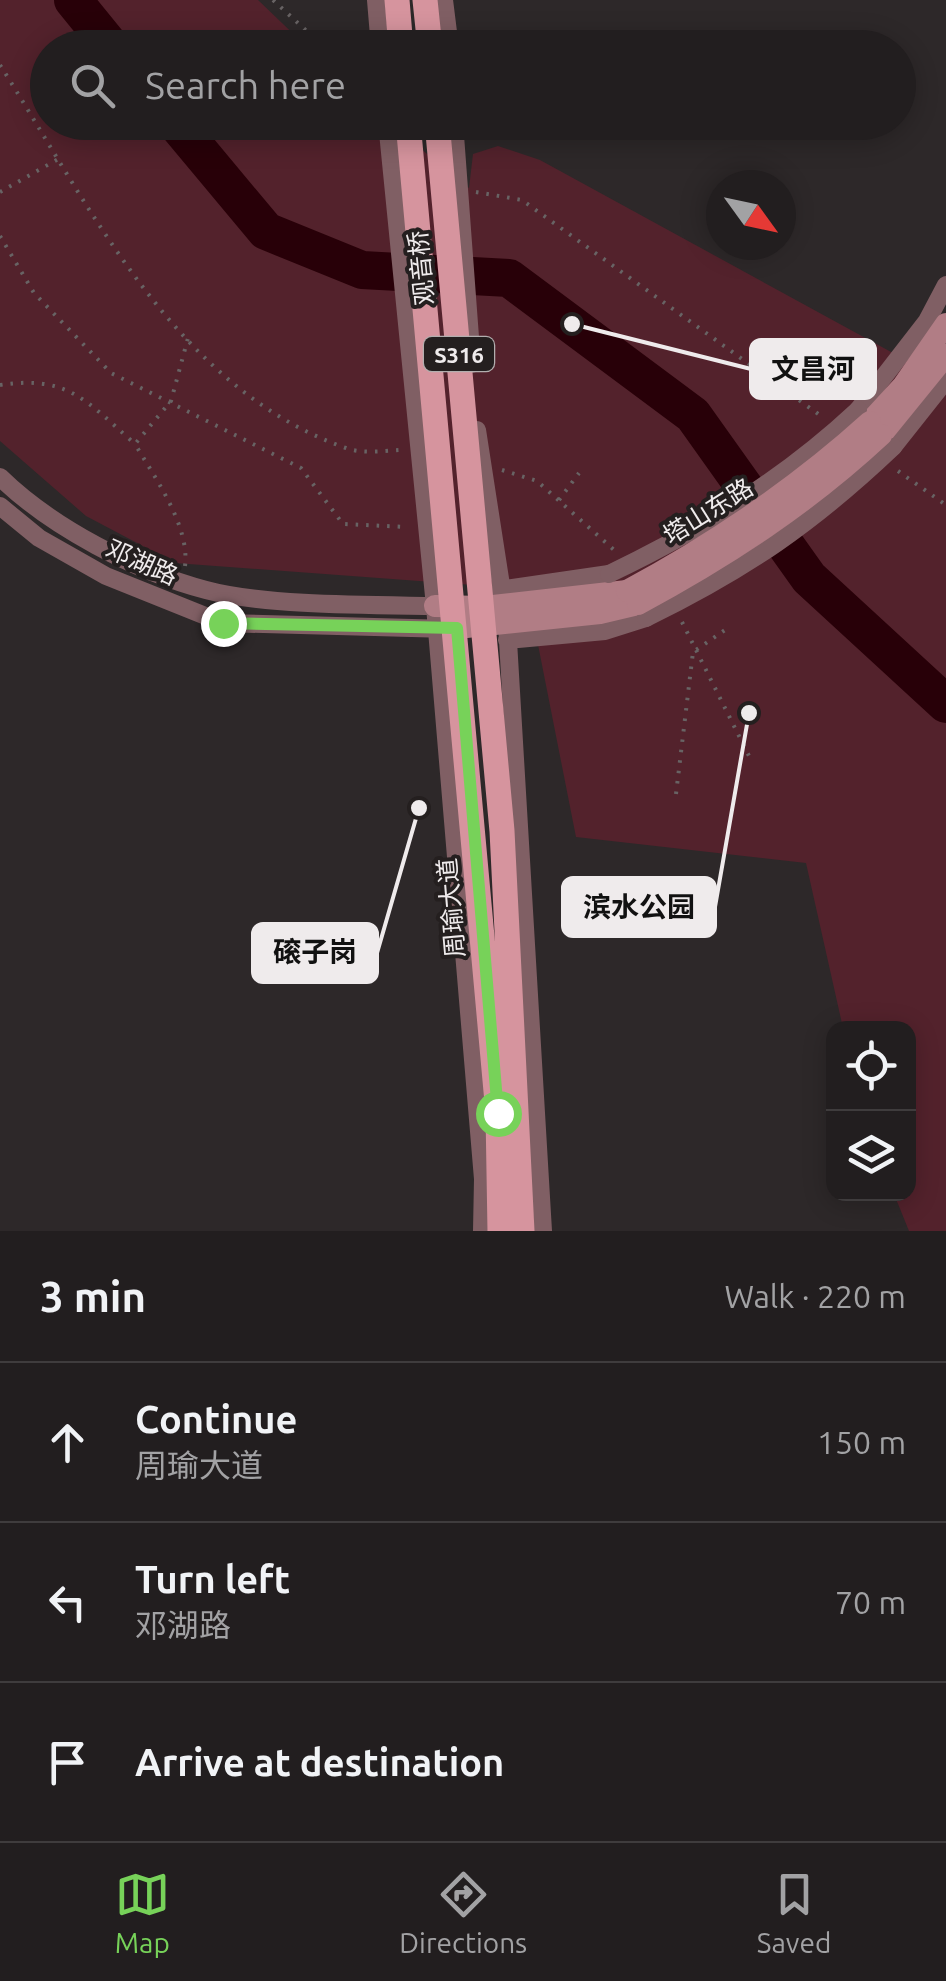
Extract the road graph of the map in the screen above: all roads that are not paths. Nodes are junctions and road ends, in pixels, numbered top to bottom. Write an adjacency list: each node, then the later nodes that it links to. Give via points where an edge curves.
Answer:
1 (376, 0): 5 (street)
2 (397, 0): 6 (main road)
3 (425, 0): 7 (main road)
4 (444, 0): 8 (street)
5 (378, 30)
6 (400, 30)
7 (428, 30)
8 (448, 30)
9 (389, 140): 23 (street, via 428,528)
10 (410, 140): 20 (main road, 观音桥 / S316)
11 (439, 140): 22 (main road, 观音桥 / S316)
12 (455, 140): 22 (street)
13 (946, 285): 17 (street)
14 (944, 327): 17 (main road, 塔山东路)
15 (946, 354): 17 (main road, 塔山东路)
16 (946, 380): 17 (street)
17 (875, 428): 21 (main road, 塔山东路, bridge); 21 (street, bridge, via 839,498 778,546 723,580); 22 (street, bridge, via 812,453 689,536 609,574)
18 (0, 477): 23 (street, via 23,500 100,547 207,590)
19 (0, 506): 23 (street, 邓湖路, via 39,538 106,576 223,623)
20 (450, 580): 23 (main road, 周瑜大道 / S316)
21 (636, 604): 22 (main road, 塔山东路); 22 (street, via 606,631)
22 (495, 611): 23 (main road, 塔山东路); 26 (main road, S316); 27 (street)
23 (446, 618): 24 (street); 25 (main road, 周瑜大道 / S316, via 498,1113)
24 (482, 1231)
25 (500, 1231)
26 (522, 1231)
27 (543, 1231)

